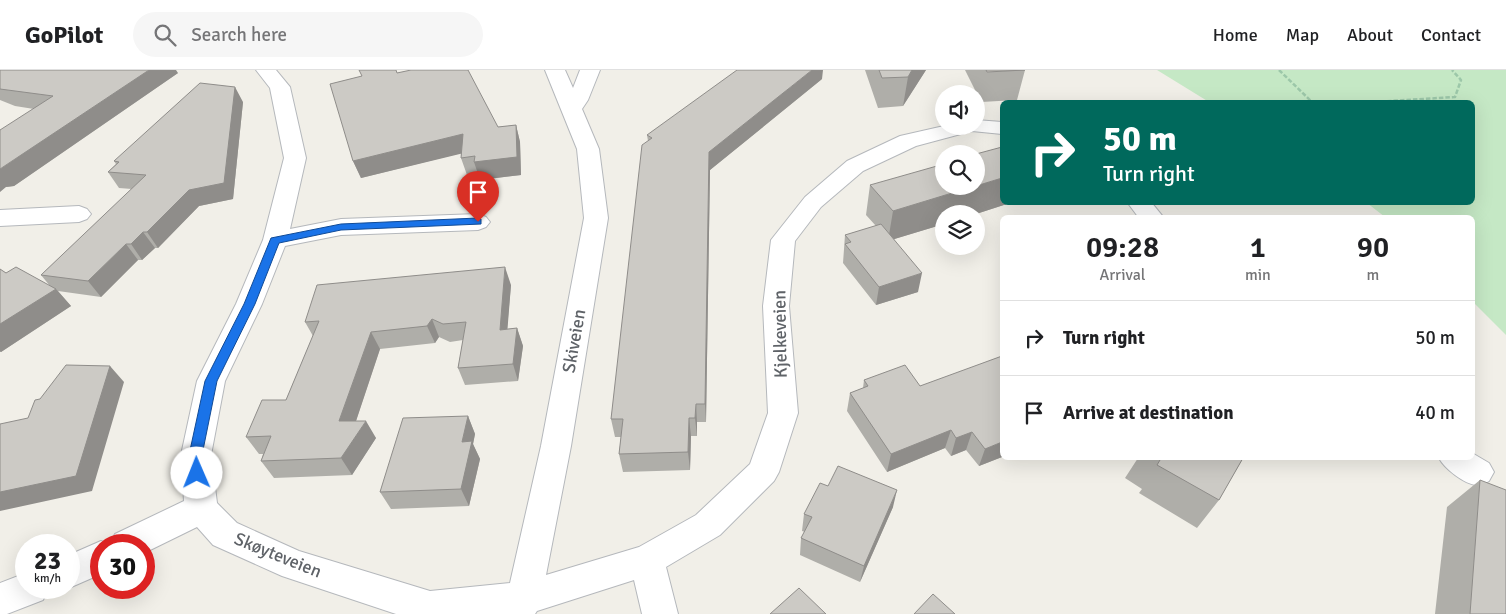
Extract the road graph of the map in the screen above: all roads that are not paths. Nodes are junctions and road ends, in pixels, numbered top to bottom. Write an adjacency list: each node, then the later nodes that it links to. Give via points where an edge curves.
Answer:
1 (266, 70): 13 (street, via 280,87 295,158)
2 (556, 70): 4 (street, Skiveien)
3 (590, 70): 4 (street)
4 (572, 108): 19 (street, Skiveien, via 588,149 596,218 556,446)
5 (985, 127): 6 (street)
6 (1000, 128)
7 (935, 134): 16 (street, Kjelkeveien, via 908,140 855,166 813,202 783,240 776,306 783,413 763,472 708,525)
8 (1141, 205): 10 (street)
9 (79, 214): 11 (street)
10 (1149, 215)
11 (0, 218)
12 (478, 222): 13 (street, via 341,227)
13 (274, 240): 14 (street, via 249,304 211,381 196,455)
14 (201, 510): 15 (street); 19 (street, Skøyteveien, via 224,534 268,553 430,608)
15 (150, 534)
16 (647, 560): 19 (street, Kjelkeveien); 20 (street)
17 (15, 594): 18 (street)
18 (0, 600)
19 (521, 606)
20 (660, 614)

